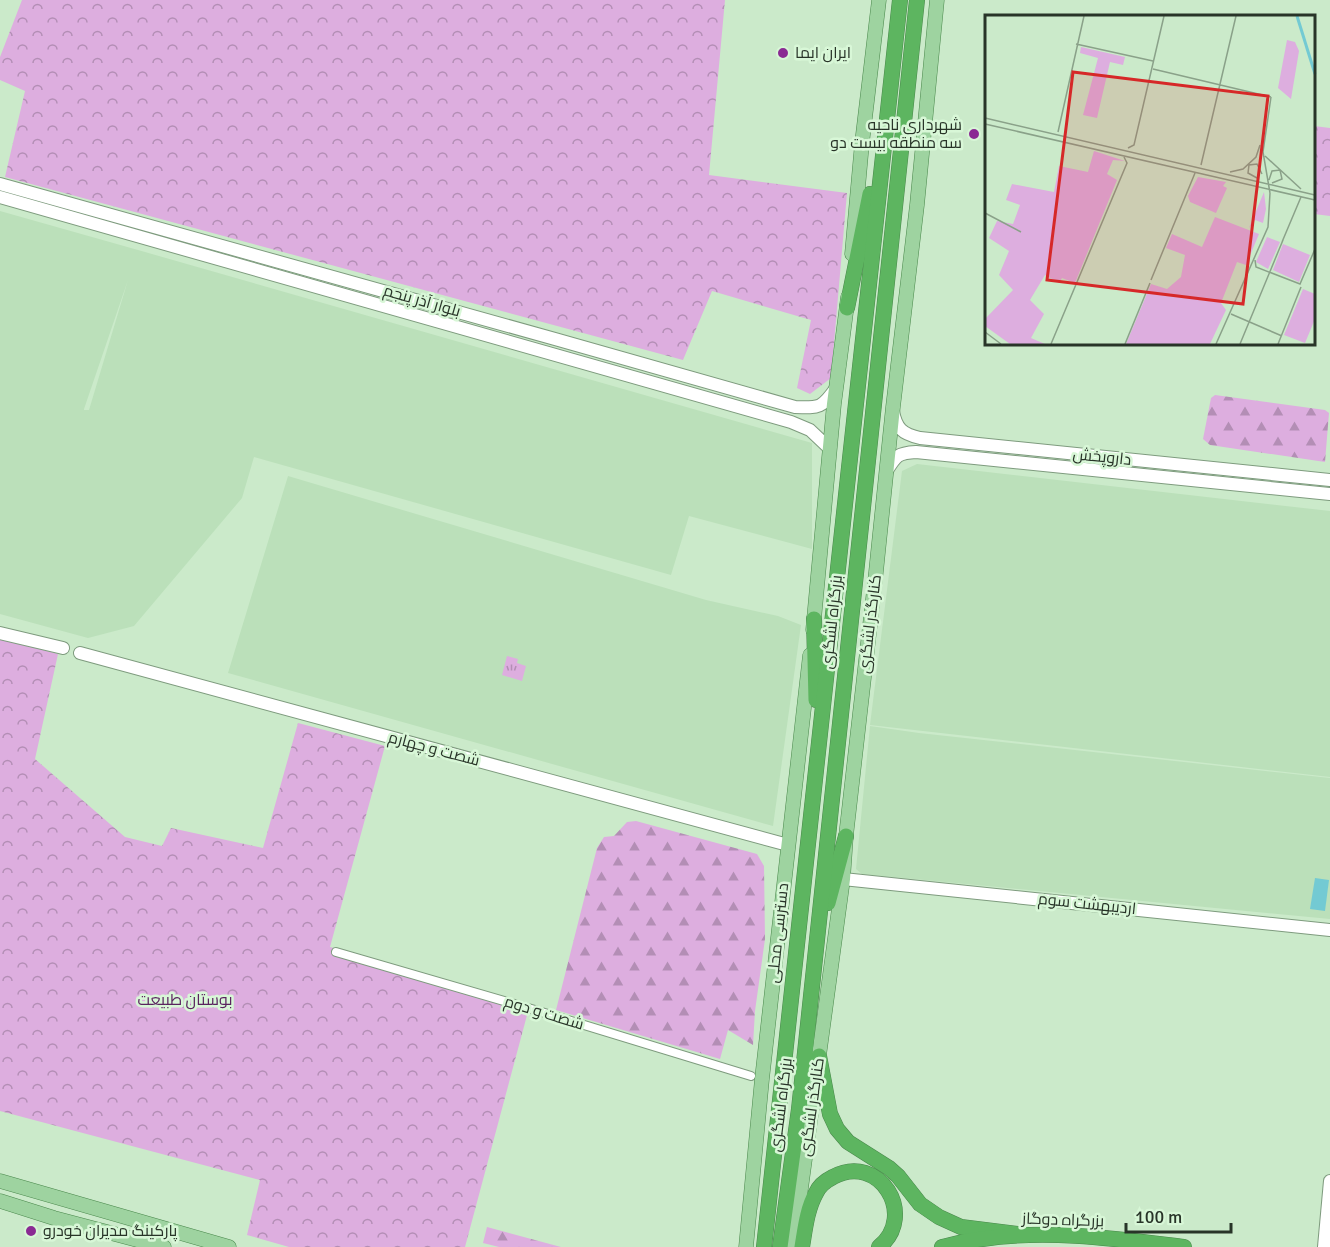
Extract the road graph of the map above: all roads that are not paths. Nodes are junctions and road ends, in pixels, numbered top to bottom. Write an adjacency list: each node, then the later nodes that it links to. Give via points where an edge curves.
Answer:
1 (879, 0): 9 (main road)
2 (900, 0): 5 (highway, بزرگراه لشگری)
3 (917, 0): 28 (highway, بزرگراه لشگری)
4 (937, 0): 11 (main road, کنارگذر لشگری)
5 (886, 130): 9 (highway); 22 (highway, بزرگراه لشگری)
6 (0, 184): 8 (street, بلوار آذر پنجم)
7 (0, 197): 8 (street, بلوار آذر پنجم)
8 (57, 207): 10 (street, بلوار آذر پنجم, via 544,335 795,407 824,404); 13 (street, بلوار آذر پنجم, via 791,422 810,430)
9 (848, 308): 10 (main road)
10 (836, 388): 13 (main road)
11 (893, 406): 12 (street, داروپخش, via 899,428); 15 (main road, کنارگذر لشگری)
12 (920, 438): 14 (street, via 915,442); 16 (street, داروپخش)
13 (829, 448): 18 (main road)
14 (916, 452): 15 (street, via 897,456); 17 (street, داروپخش)
15 (886, 473): 23 (main road, کنارگذر لشگری)
16 (1330, 480)
17 (1330, 494)
18 (814, 619): 22 (highway); 24 (main road, دسترسی محلی)
19 (0, 633): 20 (street)
20 (63, 648)
21 (80, 652): 24 (street, شصت و چهارم)
22 (816, 776): 38 (highway, بزرگراه لشگری)
23 (846, 836): 25 (main road, کنارگذر لشگری); 28 (highway)
24 (788, 845): 37 (main road, دسترسی محلی)
25 (843, 879): 26 (street, اردیبهشت سوم); 29 (main road, کنارگذر لشگری)
26 (1330, 930)
27 (336, 952): 30 (street, شصت و دوم)
28 (814, 965): 39 (highway, بزرگراه لشگری)
29 (819, 1056): 34 (highway, via 830,1114 848,1142 889,1168 920,1204 939,1217 961,1227); 40 (main road, کنارگذر لشگری)
30 (751, 1076)
31 (0, 1181): 36 (main road)
32 (1330, 1182): 45 (street)
33 (0, 1201): 35 (main road)
34 (1026, 1235): 43 (highway, بزرگراه دوگاز); 44 (highway, بزرگراه دوگاز, via 1082,1236)
35 (164, 1247)
36 (229, 1247)
37 (746, 1247)
38 (764, 1247)
39 (780, 1247)
40 (793, 1247)
41 (802, 1247): 42 (highway, via 817,1190 841,1173 855,1172 868,1173 880,1180 891,1194 896,1211 893,1228)
42 (879, 1247)
43 (942, 1247)
44 (1184, 1247)
45 (1324, 1247)

